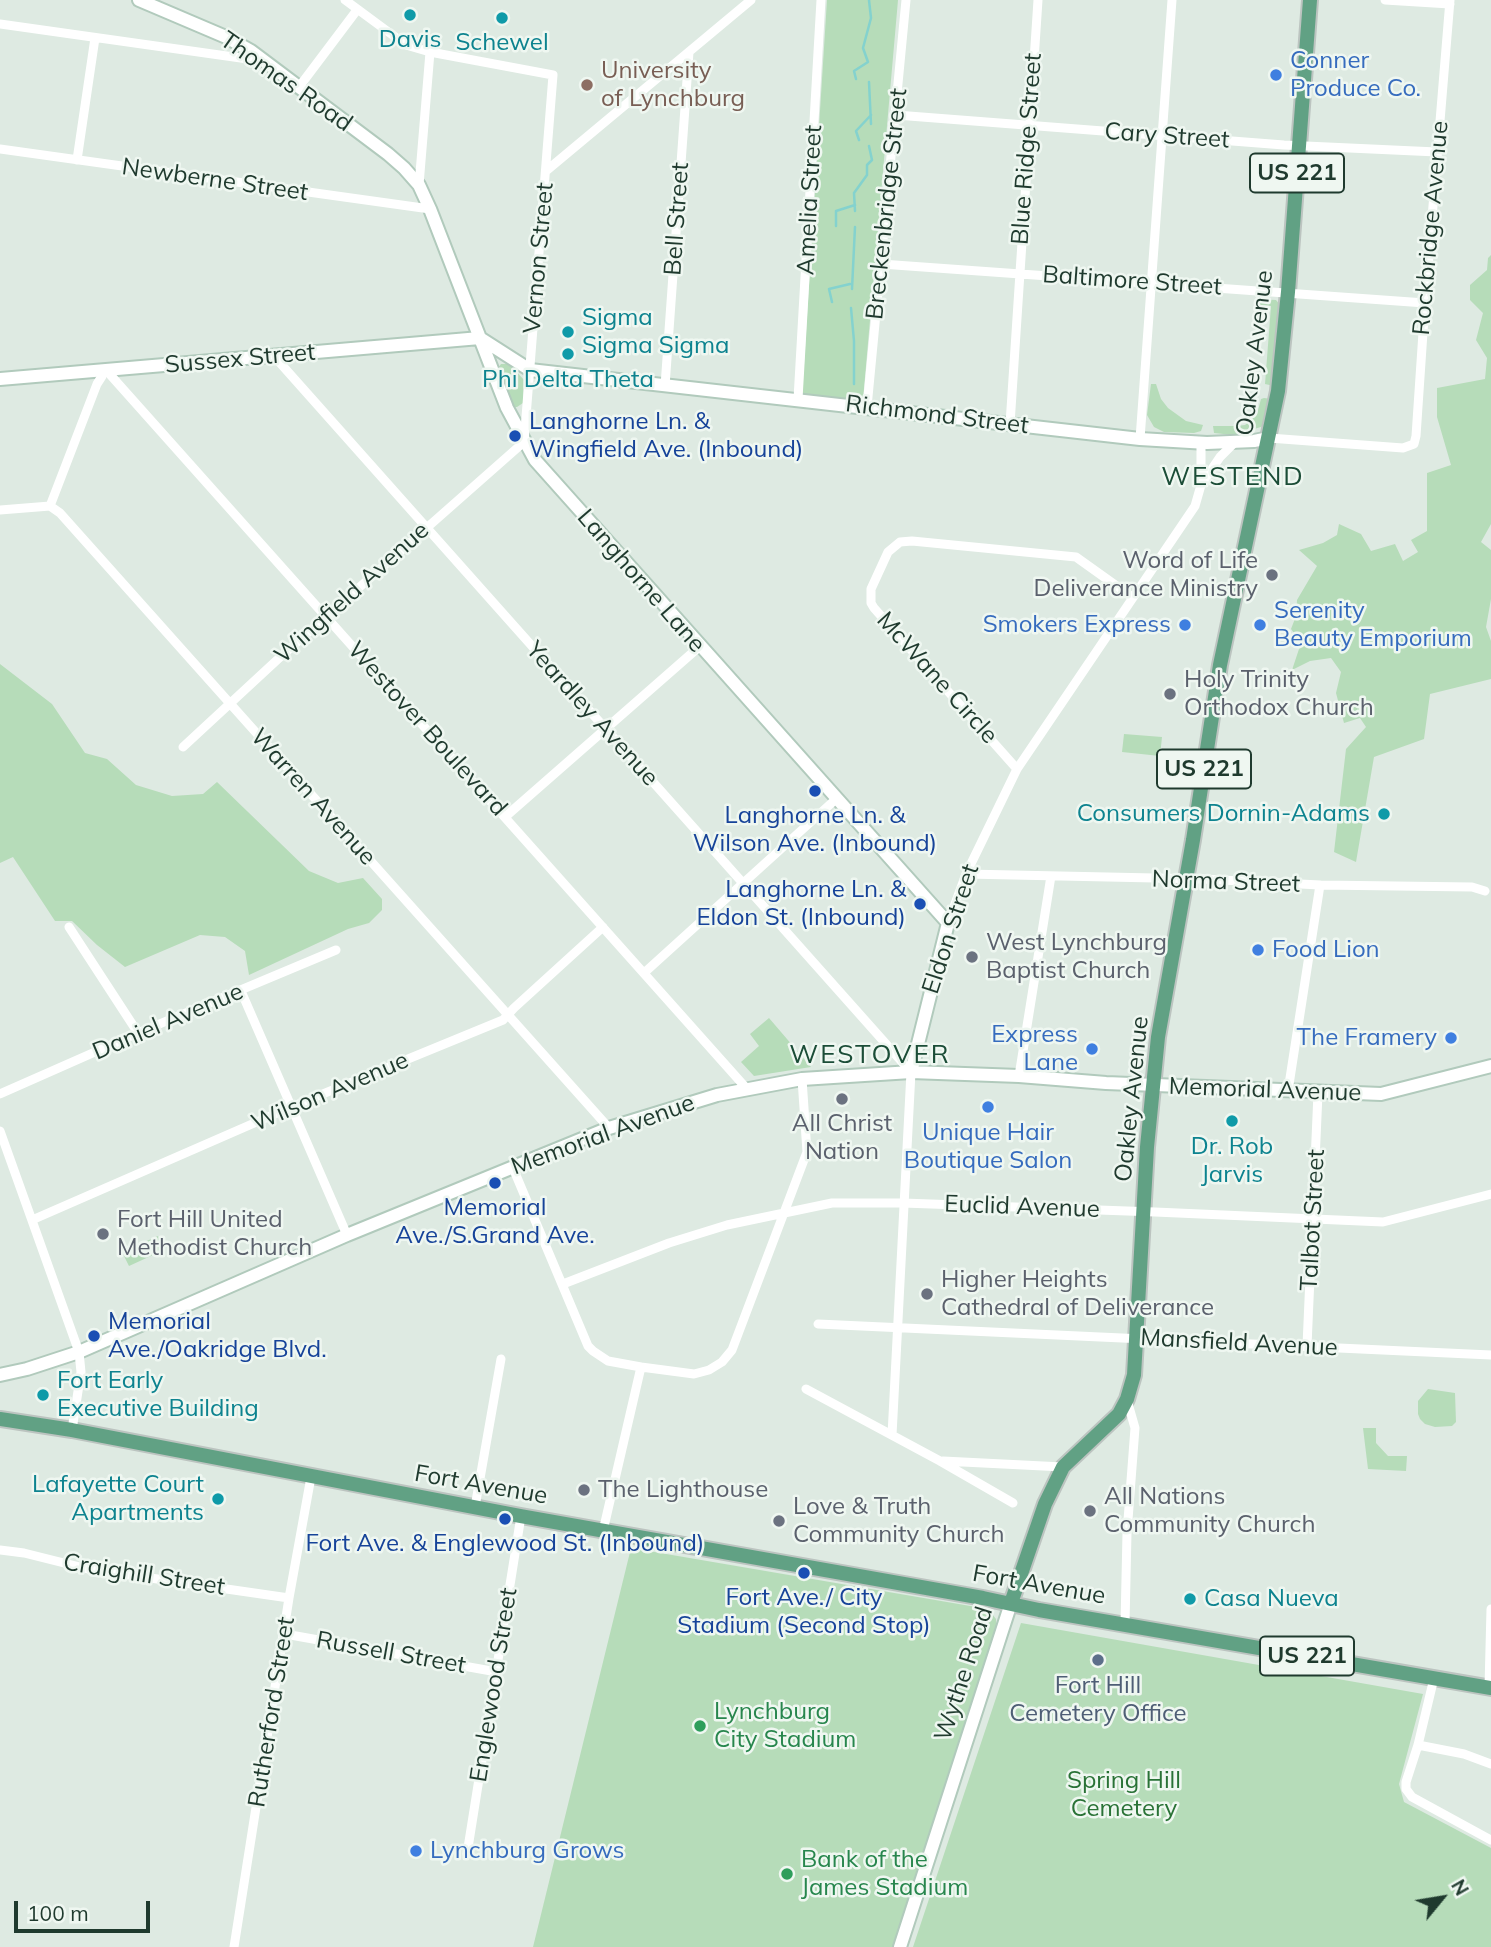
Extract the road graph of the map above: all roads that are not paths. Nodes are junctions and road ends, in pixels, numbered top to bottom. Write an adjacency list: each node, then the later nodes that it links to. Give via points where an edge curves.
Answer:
1 (139, 0): 16 (street, Thomas Road, via 226,37)
2 (345, 0): 11 (street)
3 (751, 0): 15 (street)
4 (821, 0): 39 (street, Amelia Street)
5 (906, 0): 18 (street, Breckenbridge Street)
6 (1038, 0): 19 (street, Blue Ridge Street)
7 (1172, 0): 20 (street)
8 (1310, 0): 21 (main road, Oakley Avenue / US 221)
9 (1384, 0): 10 (street)
10 (1450, 2): 23 (street, Rockbridge Avenue)
11 (358, 10): 14 (street, via 406,46); 17 (street)
12 (0, 24): 13 (street)
13 (96, 38): 16 (street); 24 (street)
14 (430, 52): 25 (street, Vernon Street, via 553,75); 26 (street)
15 (689, 52): 25 (street); 38 (street, Bell Street)
16 (264, 61): 17 (street, Thomas Road)
17 (299, 87): 26 (street, Thomas Road, via 388,154)
18 (896, 116): 19 (street, Cary Street); 28 (street, Breckenbridge Street)
19 (1028, 125): 20 (street, Cary Street); 29 (street, Blue Ridge Street)
20 (1163, 136): 21 (street, Cary Street); 30 (street)
21 (1300, 144): 23 (street, Cary Street); 31 (main road, Oakley Avenue / US 221)
22 (0, 149): 24 (street, Newberne Street)
23 (1437, 152): 32 (street, Rockbridge Avenue)
24 (77, 160): 27 (street, Newberne Street)
25 (546, 171): 36 (street, Vernon Street)
26 (419, 185): 27 (street, Langhorne Lane)
27 (430, 209): 33 (street, Langhorne Lane)
28 (881, 264): 29 (street, Baltimore Street); 40 (street, Breckenbridge Street)
29 (1019, 273): 30 (street, Baltimore Street); 41 (street, Blue Ridge Street)
30 (1151, 282): 31 (street, Baltimore Street); 43 (street)
31 (1288, 292): 32 (street, Baltimore Street); 42 (main road, Oakley Avenue / US 221)
32 (1424, 303): 47 (street, Rockbridge Avenue, via 1416,436 1413,444)
33 (481, 338): 34 (street, Sussex Street); 36 (street, Richmond Street); 45 (street, Langhorne Lane)
34 (274, 355): 35 (street, Sussex Street); 51 (street, Yeardley Avenue)
35 (106, 370): 37 (street, Sussex Street); 49 (street); 53 (street, Westover Boulevard)
36 (530, 370): 38 (street, Richmond Street); 45 (street, Vernon Street)
37 (0, 379)
38 (665, 386): 39 (street, Richmond Street)
39 (798, 399): 40 (street, Richmond Street)
40 (867, 407): 41 (street, Richmond Street)
41 (1010, 424): 43 (street, Richmond Street)
42 (1269, 438): 44 (street, Richmond Street); 47 (street, Richmond Street); 63 (main road, Oakley Avenue / US 221, via 1220,665)
43 (1140, 439): 46 (street, Richmond Street)
44 (1236, 441): 46 (street, Richmond Street); 48 (street, Eldon Street)
45 (524, 442): 51 (street, Wingfield Avenue); 54 (street, Langhorne Lane)
46 (1201, 443): 48 (street, Eldon Street)
47 (1403, 448)
48 (1201, 485): 52 (street, Eldon Street, via 1195,506)
49 (50, 506): 50 (street); 55 (street, Warren Avenue)
50 (0, 510)
51 (426, 527): 53 (street, Wingfield Avenue); 56 (street, Yeardley Avenue)
52 (1132, 597): 58 (street, Eldon Street); 58 (street, McWane Circle, via 1076,557 912,541 900,542 888,552 871,589 871,603)
53 (327, 616): 55 (street, Wingfield Avenue); 60 (street, Westover Boulevard)
54 (699, 647): 56 (street); 59 (street, Langhorne Lane)
55 (229, 703): 57 (street, Wingfield Avenue); 73 (street, Warren Avenue)
56 (606, 729): 60 (street); 64 (street, Yeardley Avenue)
57 (183, 747)
58 (1017, 769): 61 (street, Eldon Street)
59 (836, 799): 64 (street); 67 (street, Langhorne Lane)
60 (505, 817): 69 (street, Westover Boulevard)
61 (966, 874): 62 (street, Norma Street); 67 (street, Eldon Street)
62 (1051, 876): 63 (street, Norma Street); 77 (street)
63 (1186, 880): 65 (street, Norma Street); 79 (main road, Oakley Avenue / US 221)
64 (743, 884): 71 (street); 76 (street, Yeardley Avenue)
65 (1320, 886): 66 (street, Norma Street, via 1472,887); 81 (street)
66 (1485, 891)
67 (948, 923): 76 (street, Eldon Street)
68 (69, 927): 74 (street)
69 (603, 927): 71 (street, Westover Boulevard); 73 (street, Wilson Avenue)
70 (336, 950): 72 (street, Daniel Avenue)
71 (644, 972): 80 (street, Westover Boulevard)
72 (241, 991): 74 (street, Daniel Avenue); 84 (street)
73 (508, 1015): 84 (street, Wilson Avenue); 85 (street, Warren Avenue)
74 (138, 1032): 83 (street, Daniel Avenue)
75 (1491, 1066): 82 (street, Memorial Avenue, via 1381,1094)
76 (911, 1072): 77 (street, Memorial Avenue); 78 (street, Memorial Avenue); 89 (street, Eldon Street)
77 (1019, 1076): 79 (street, Memorial Avenue)
78 (802, 1079): 80 (street, Memorial Avenue); 91 (street, via 807,1152)
79 (1152, 1086): 81 (street, Memorial Avenue); 90 (main road, Oakley Avenue / US 221)
80 (747, 1089): 85 (street, Memorial Avenue)
81 (1288, 1091): 82 (street, Memorial Avenue)
82 (1318, 1093): 92 (street, Talbot Street)
83 (0, 1094)
84 (291, 1107): 93 (street, Wilson Avenue); 94 (street)
85 (609, 1128): 87 (street, Memorial Avenue)
86 (0, 1131): 93 (street)
87 (513, 1168): 94 (street, Memorial Avenue); 95 (street)
88 (1491, 1194): 92 (street, Euclid Avenue, via 1383,1222)
89 (903, 1203): 90 (street, Euclid Avenue); 91 (street, Euclid Avenue, via 832,1203); 97 (street, Eldon Street)
90 (1144, 1211): 92 (street, Euclid Avenue); 98 (main road, Oakley Avenue / US 221)
91 (785, 1212): 95 (street, Euclid Avenue, via 727,1224); 103 (street, via 732,1350 722,1362 694,1374)
92 (1313, 1218): 99 (street, Talbot Street)
93 (32, 1220): 100 (street)
94 (347, 1235): 100 (street, Memorial Avenue)
95 (563, 1284): 103 (street, via 588,1346 608,1361)
96 (818, 1324): 97 (street, Mansfield Avenue)
97 (898, 1326): 98 (street, Mansfield Avenue); 109 (street, Eldon Street)
98 (1138, 1338): 99 (street, Mansfield Avenue); 106 (main road, Oakley Avenue / US 221)
99 (1307, 1346): 101 (street, Mansfield Avenue)
100 (79, 1352): 104 (street, Memorial Avenue); 108 (street)
101 (1491, 1355)
102 (500, 1359): 114 (street)
103 (640, 1367): 116 (street)
104 (0, 1375)
105 (806, 1389): 109 (street)
106 (1127, 1399): 111 (main road, Wythe Road / US 221, via 1107,1428); 121 (street, Oakley Avenue, via 1134,1421)
107 (0, 1419): 108 (main road, Fort Avenue)
108 (72, 1430): 112 (main road, Fort Avenue)
109 (892, 1435): 110 (street)
110 (940, 1461): 111 (street); 113 (street)
111 (1063, 1467): 119 (main road, Wythe Road / US 221, via 1045,1504)
112 (311, 1477): 114 (main road, Fort Avenue); 118 (street, Rutherford Street)
113 (1013, 1503)
114 (475, 1507): 115 (main road, Fort Avenue)
115 (522, 1516): 116 (main road, Fort Avenue); 123 (street, Englewood Street)
116 (603, 1531): 119 (main road, Fort Avenue)
117 (0, 1550): 118 (street, Craighill Street, via 88,1569)
118 (289, 1598): 122 (street, Rutherford Street)
119 (1011, 1603): 121 (main road, Fort Avenue / US 221); 131 (street, Wythe Road)
120 (1491, 1609): 125 (street)
121 (1125, 1624): 124 (main road, Fort Avenue / US 221)
122 (285, 1634): 123 (street, Russell Street); 130 (street, Rutherford Street)
123 (497, 1672): 129 (street, Englewood Street)
124 (1434, 1678): 125 (main road, Fort Avenue / US 221); 126 (street)
125 (1490, 1688)
126 (1418, 1745): 127 (street); 128 (street, via 1406,1782 1408,1792)
127 (1491, 1764)
128 (1491, 1840)
129 (467, 1854)
130 (234, 1947)
131 (900, 1947)

